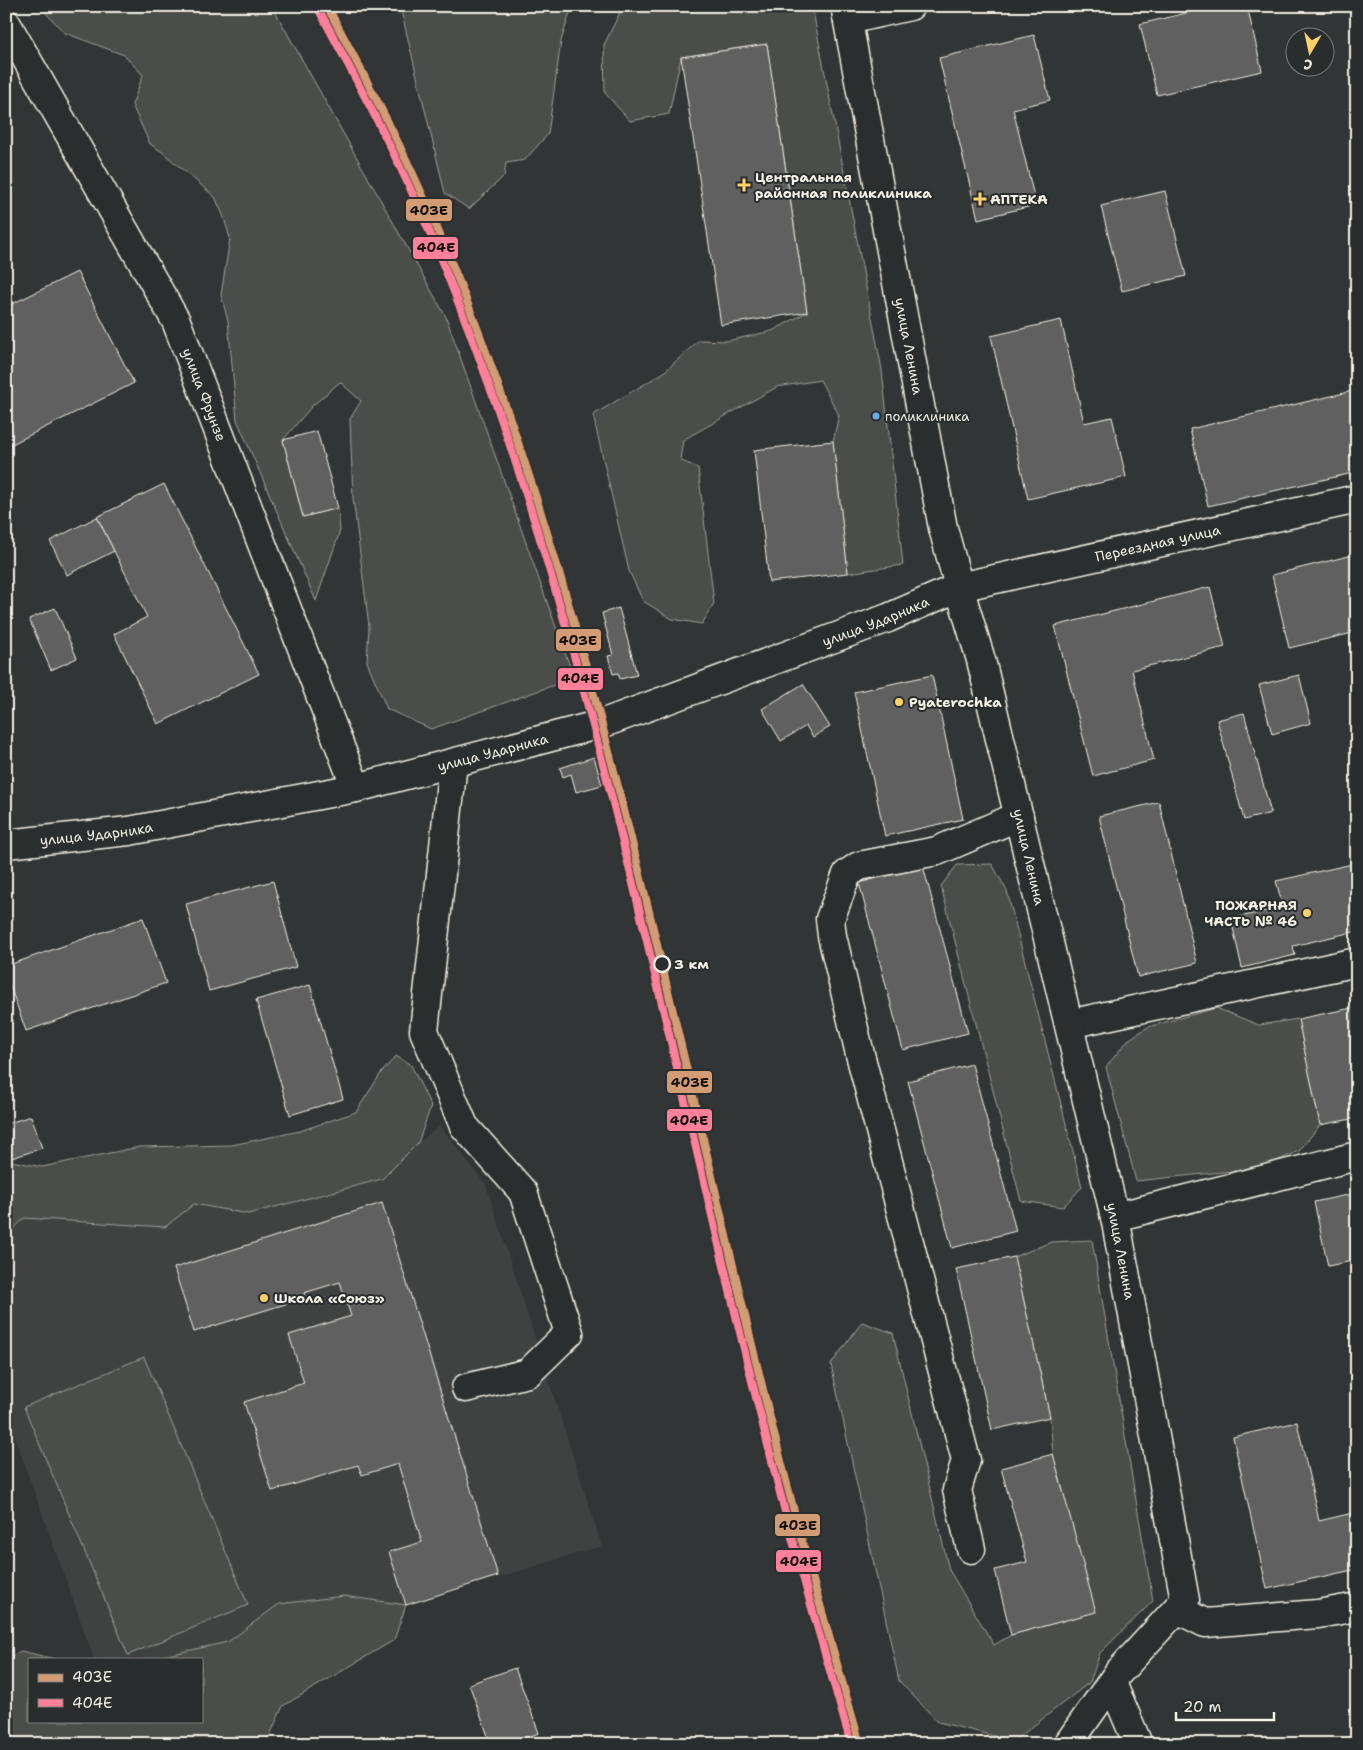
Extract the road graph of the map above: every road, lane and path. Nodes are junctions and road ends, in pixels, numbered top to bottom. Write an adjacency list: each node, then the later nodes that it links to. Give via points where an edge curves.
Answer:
1 (910, 6): 2 (street)
2 (846, 13): 5 (street, улица Ленина, via 943,528)
3 (6, 23): 7 (street, улица Фрунзе, via 176,321)
4 (1357, 499): 5 (street, Переездная улица)
5 (959, 587): 6 (street, улица Ударника, via 888,618 601,724); 8 (street, улица Ленина, via 982,660)
6 (453, 764): 7 (street, улица Ударника); 14 (street, via 424,1031 464,1126 524,1192 569,1332 528,1373)
7 (356, 788): 9 (street, улица Ударника, via 129,832)
8 (1019, 816): 11 (street, улица Ленина); 15 (street, via 937,851 859,866 848,874 830,919 860,1054 966,1460 957,1490)
9 (6, 844)
10 (1357, 962): 11 (street)
11 (1069, 1024): 13 (street, улица Ленина)
12 (1357, 1156): 13 (street)
13 (1115, 1216): 17 (street, улица Ленина, via 1185,1600)
14 (466, 1388)
15 (971, 1549)
16 (1357, 1607): 17 (street, via 1318,1614 1205,1623)
17 (1177, 1609): 18 (street, улица Ленина)
18 (1112, 1683): 19 (street, улица Ленина); 20 (street)
19 (1068, 1744)
20 (1138, 1744)

